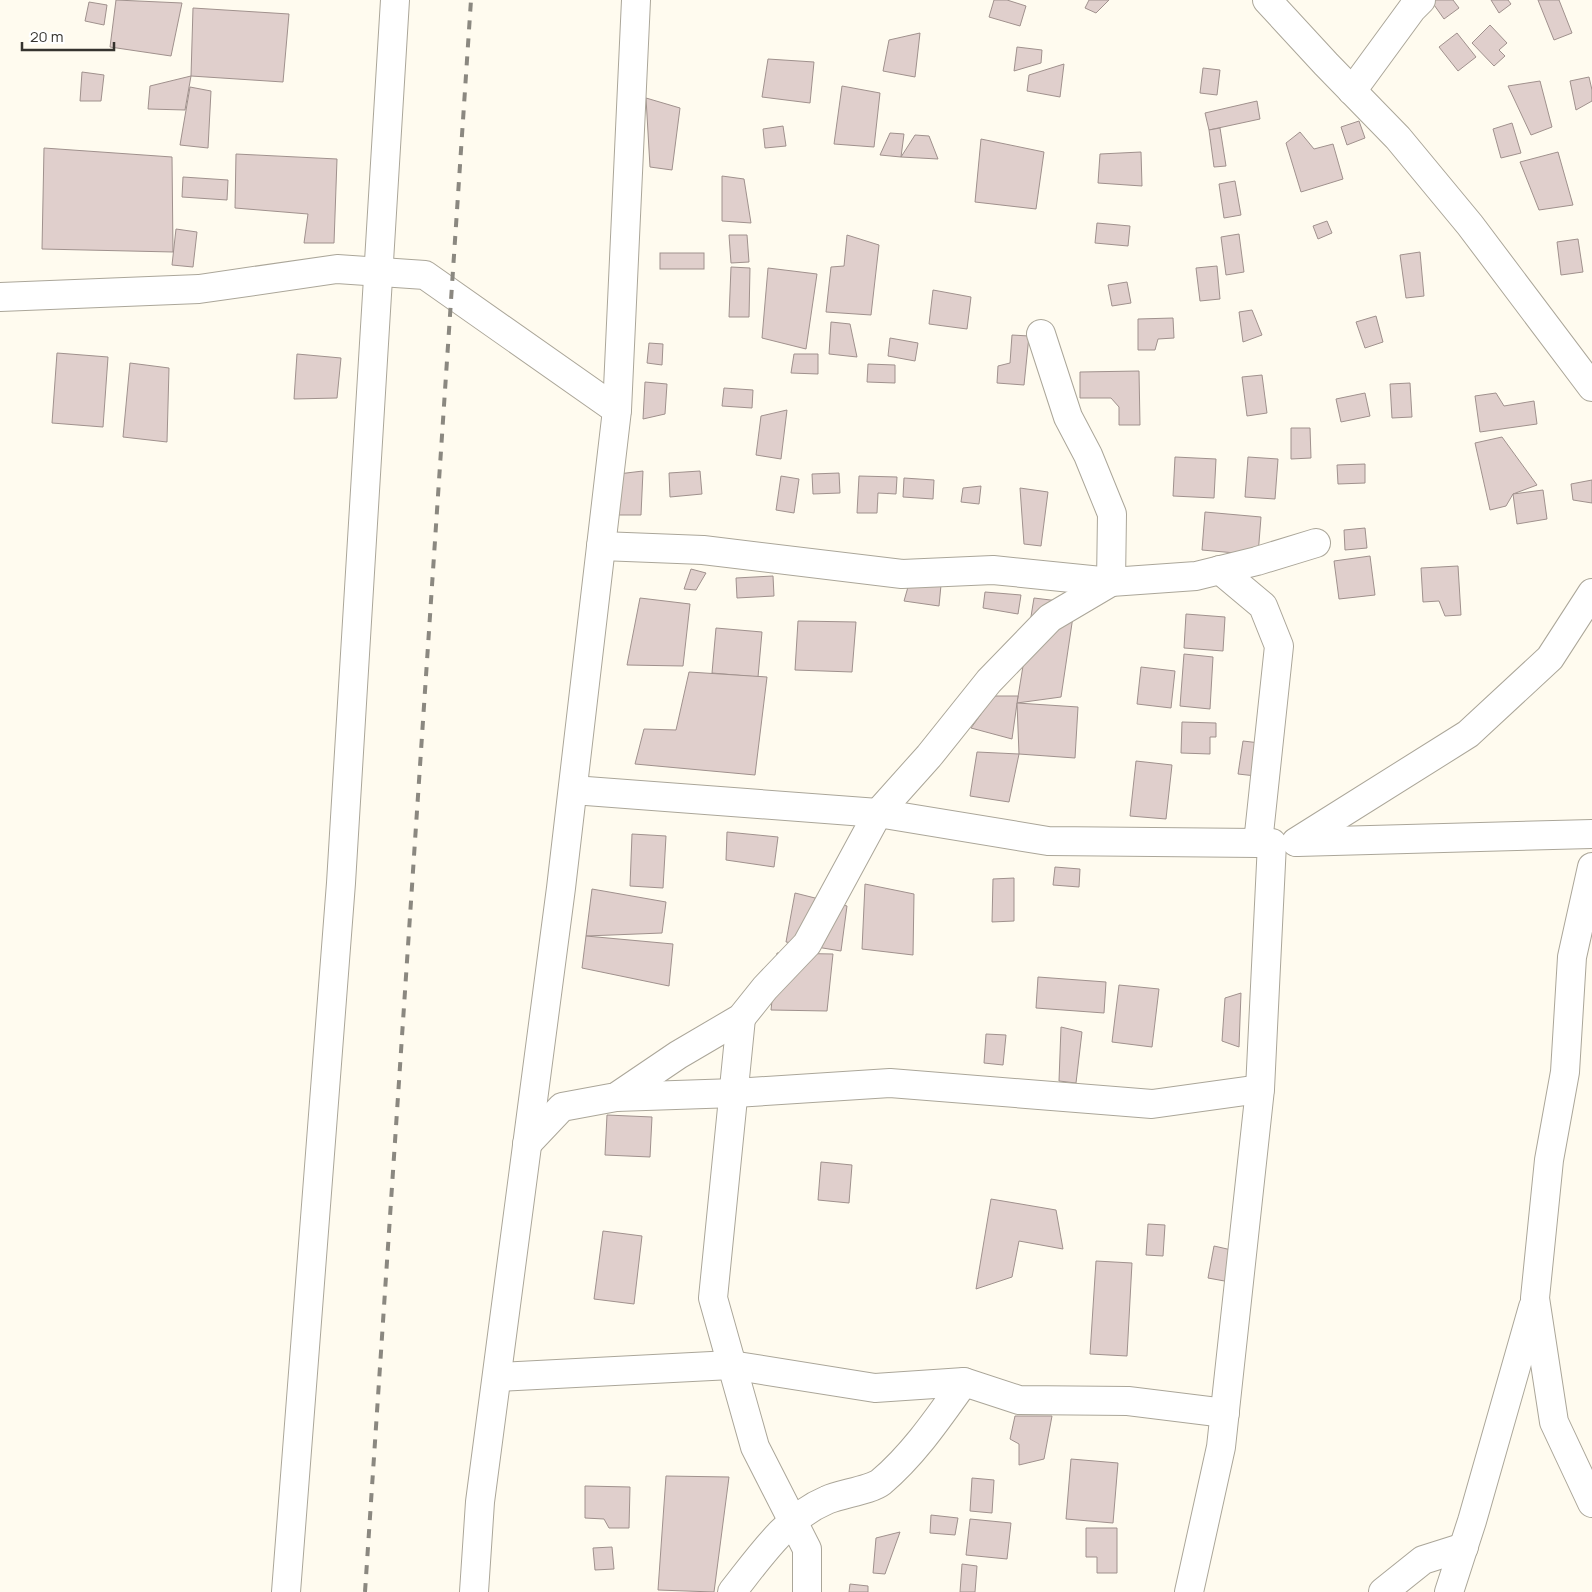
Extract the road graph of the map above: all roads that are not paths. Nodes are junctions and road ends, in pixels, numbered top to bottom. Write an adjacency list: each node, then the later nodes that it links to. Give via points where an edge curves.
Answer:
1 (395, 0): 6 (street)
2 (636, 0): 10 (street)
3 (1267, 0): 5 (street)
4 (1421, 0): 5 (street)
5 (1352, 91): 9 (street, via 1398,138 1470,225)
6 (378, 272): 7 (street, via 337,269 198,289); 10 (street, via 426,275); 34 (street, via 341,883)
7 (0, 297)
8 (1041, 334): 14 (street, via 1068,417 1088,455 1112,514)
9 (1592, 387)
10 (617, 410): 12 (street)
11 (1316, 543): 13 (street)
12 (601, 546): 14 (street, via 703,550 902,574 993,570); 16 (street)
13 (1220, 570): 14 (street, via 1196,576); 19 (street, via 1263,606 1279,646)
14 (1112, 582): 17 (street, via 1050,618 989,681)
15 (1592, 594): 19 (street, via 1550,658 1468,734)
16 (573, 790): 17 (street); 25 (street)
17 (878, 813): 19 (street, via 1048,841); 21 (street, via 807,944 764,988)
18 (1592, 834): 19 (street)
19 (1275, 843): 22 (street)
20 (1592, 867): 26 (street, via 1572,958 1565,1072 1549,1160)
21 (741, 1018): 23 (street); 24 (street)
22 (1260, 1089): 23 (street, via 1152,1104 890,1083); 30 (street)
23 (735, 1093): 24 (street); 27 (street, via 713,1298)
24 (616, 1097): 25 (street, via 562,1108)
25 (527, 1144): 28 (street)
26 (1535, 1298): 31 (street, via 1554,1422); 33 (street)
27 (731, 1365): 28 (street); 29 (street, via 875,1388); 32 (street, via 755,1447)
28 (497, 1377): 35 (street, via 480,1502)
29 (964, 1382): 30 (street, via 1019,1400 1128,1401); 32 (street, via 917,1446 879,1484 826,1500)
30 (1225, 1413): 38 (street, via 1221,1447)
31 (1592, 1503)
32 (793, 1520): 36 (street); 37 (street, via 807,1548)
33 (1464, 1547): 39 (street, via 1422,1560); 40 (street)
34 (286, 1592)
35 (474, 1592)
36 (732, 1592)
37 (807, 1592)
38 (1189, 1592)
39 (1383, 1592)
40 (1450, 1592)

